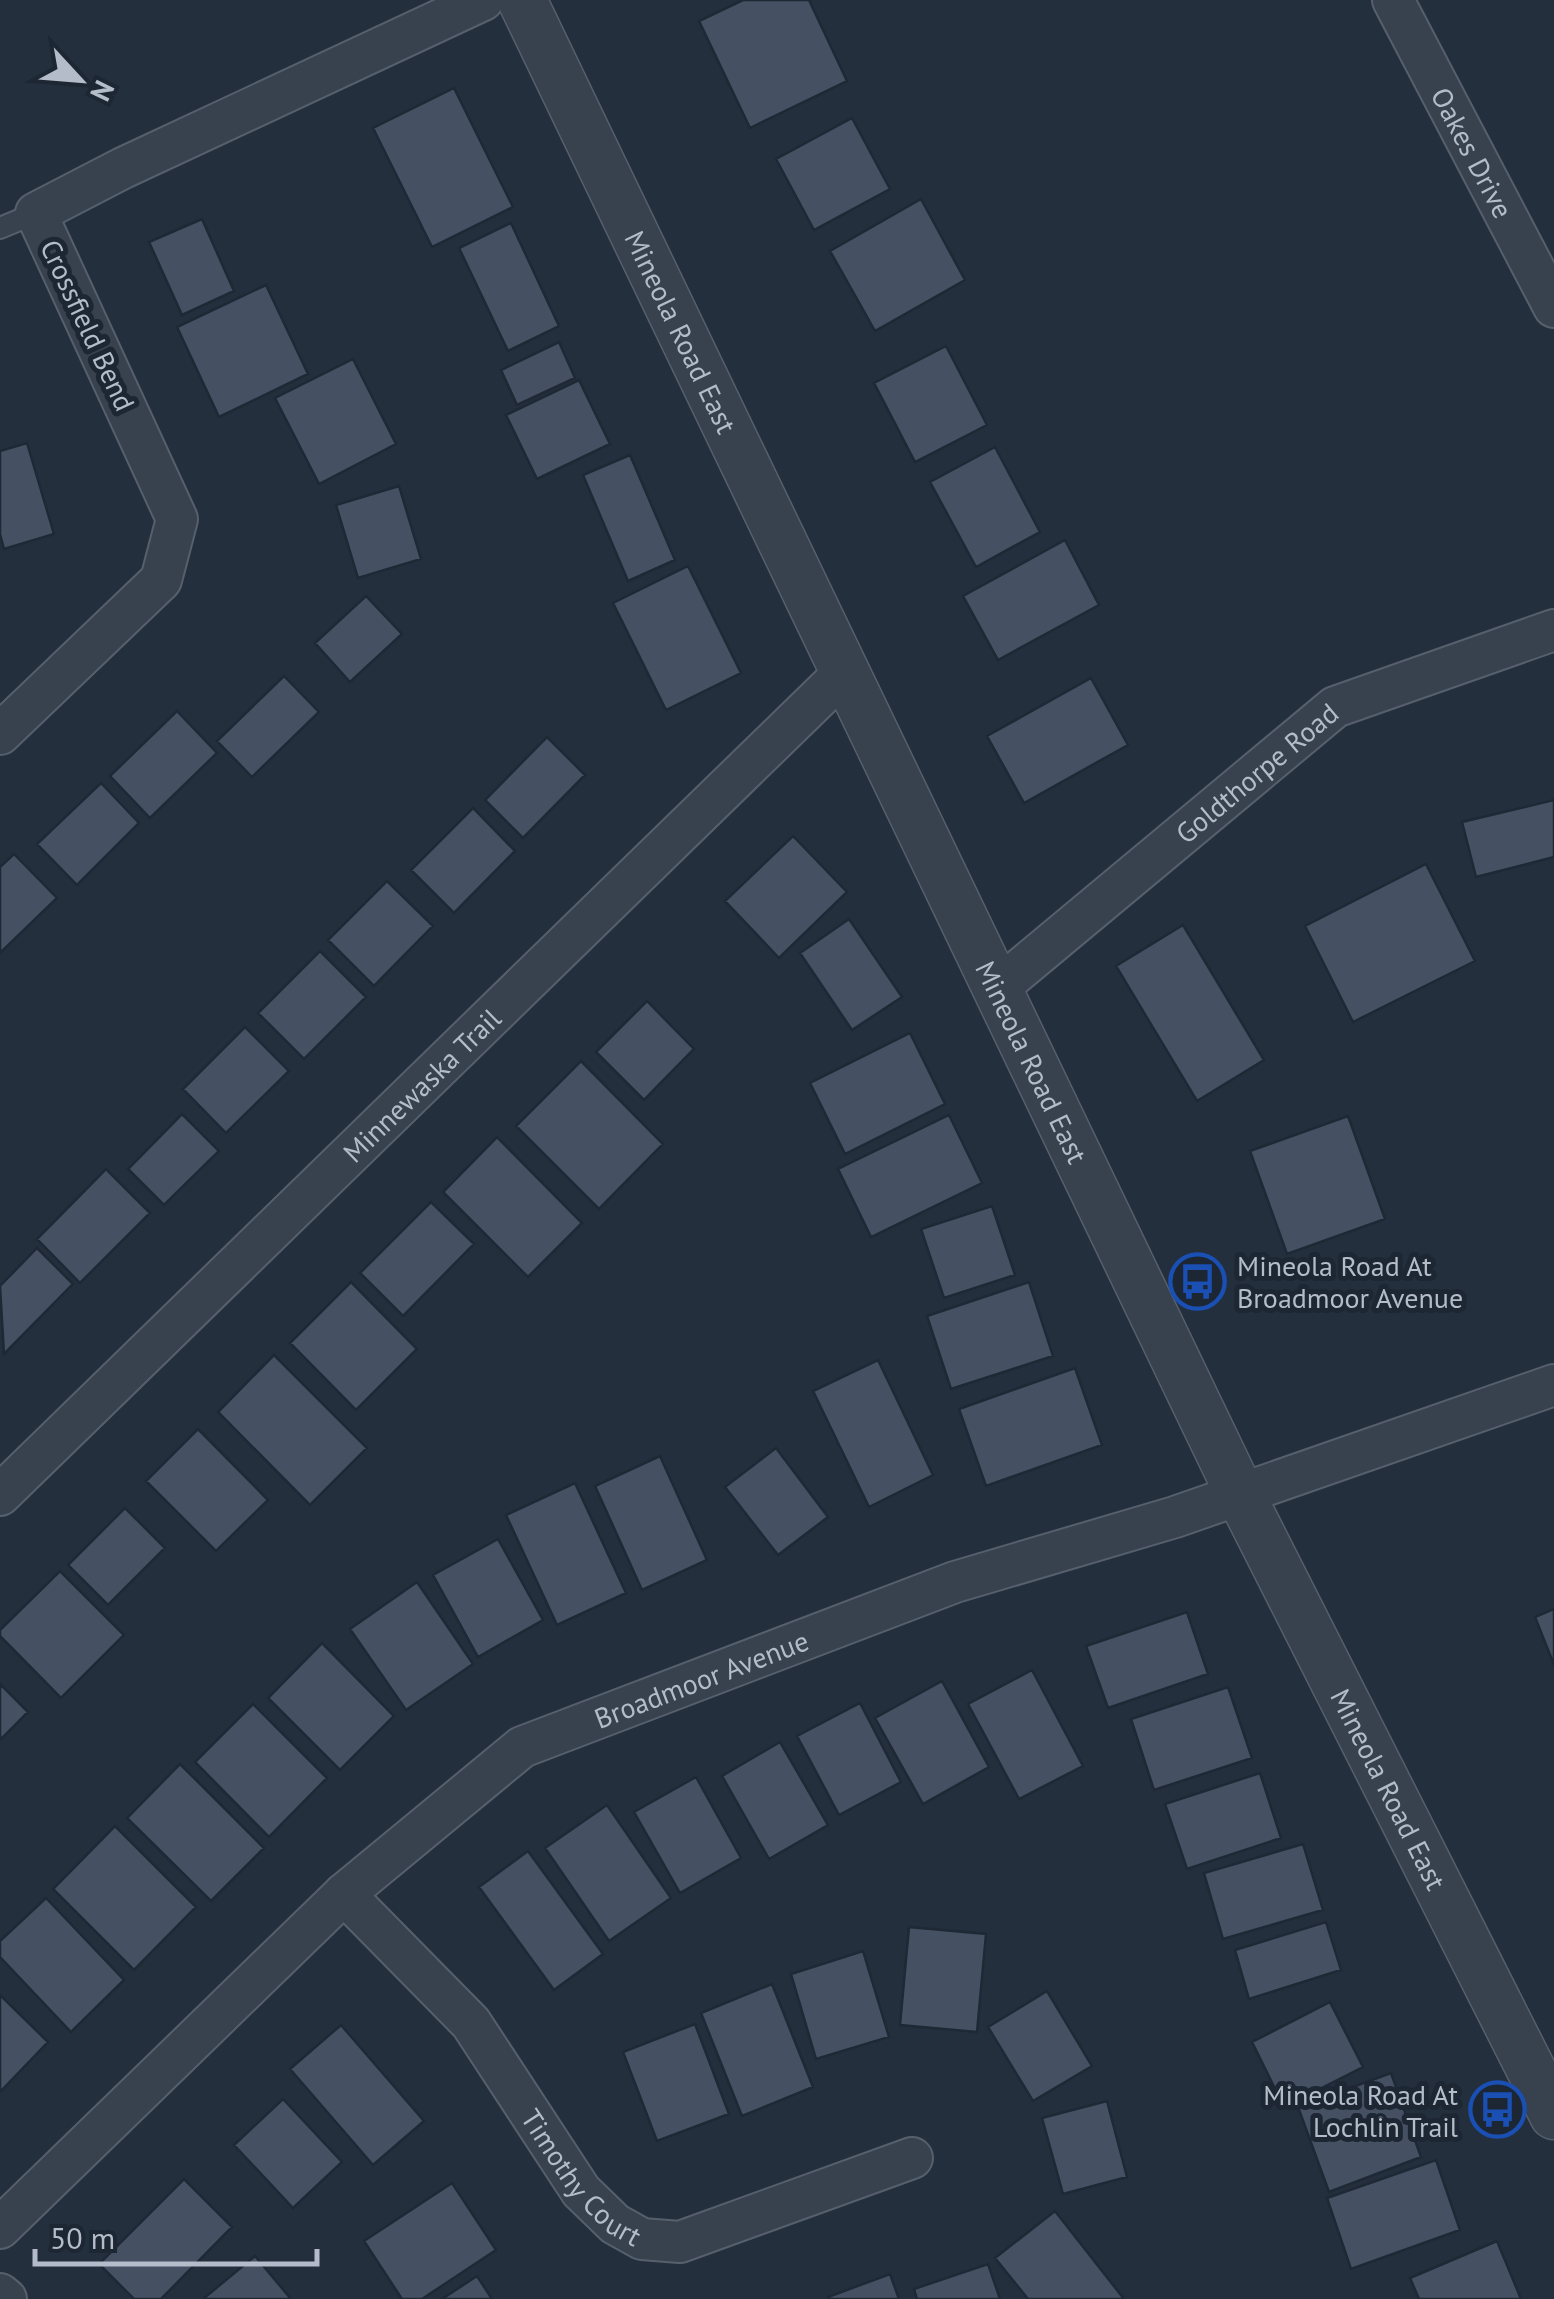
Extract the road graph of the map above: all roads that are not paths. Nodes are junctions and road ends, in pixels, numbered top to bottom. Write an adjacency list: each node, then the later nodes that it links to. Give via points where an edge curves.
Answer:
1 (484, 0): 4 (street, Crossfield Bend)
2 (522, 0): 7 (street, Mineola Road East)
3 (1393, 0): 5 (street, Oakes Drive)
4 (18, 220): 8 (street, Crossfield Bend, via 177,519 161,580)
5 (1554, 307)
6 (1554, 630): 9 (street, Goldthorpe Road, via 1336,708)
7 (844, 674): 9 (street, Mineola Road East); 12 (street, Minnewaska Trail)
8 (0, 734)
9 (999, 987): 11 (street, Mineola Road East)
10 (1554, 1385): 11 (street, Broadmoor Avenue)
11 (1240, 1494): 13 (street, Broadmoor Avenue, via 955,1582 522,1747); 14 (street, Mineola Road East)
12 (0, 1495)
13 (344, 1894): 15 (street, Timothy Court, via 471,2022 581,2190 615,2224 642,2239 680,2242); 16 (street, Broadmoor Avenue)
14 (1550, 2096)
15 (912, 2158)
16 (0, 2228)
17 (0, 2294): 18 (street)
18 (6, 2299)

